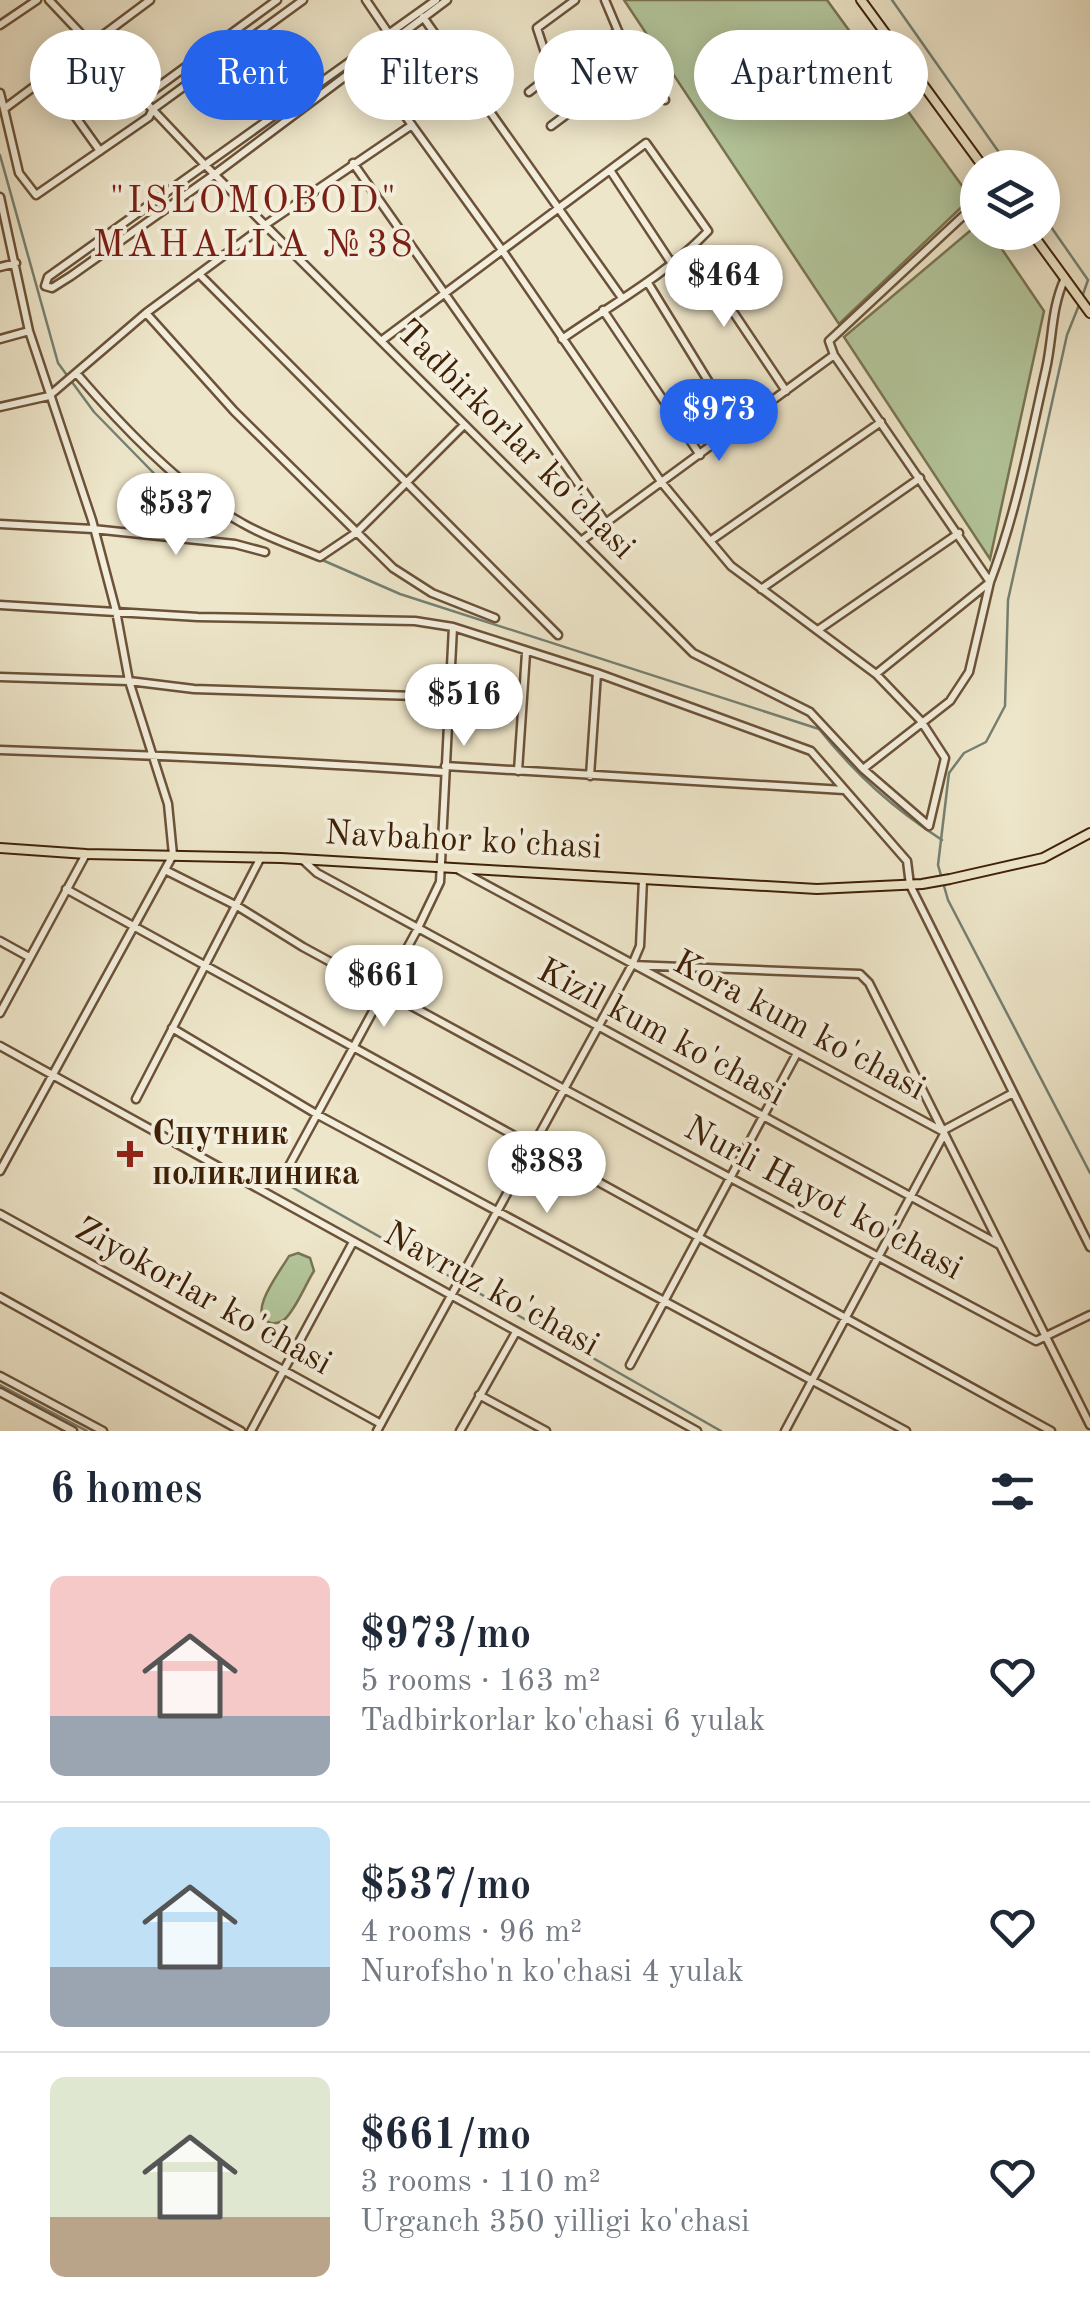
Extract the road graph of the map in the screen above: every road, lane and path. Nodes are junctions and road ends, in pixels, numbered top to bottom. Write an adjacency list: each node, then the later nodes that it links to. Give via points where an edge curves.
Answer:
1 (36, 0): 13 (street)
2 (49, 0): 14 (street, Tadbirkorlar ko'chasi)
3 (150, 0): 15 (street)
4 (277, 0): 23 (street)
5 (302, 0): 28 (street)
6 (366, 0): 16 (street)
7 (436, 0): 17 (street)
8 (447, 0): 12 (street)
9 (575, 0): 19 (street)
10 (605, 0): 20 (street)
11 (861, 0): 37 (main road)
12 (423, 17): 18 (street); 46 (street)
13 (0, 25)
14 (79, 30)
15 (110, 30)
16 (387, 30)
17 (398, 30)
18 (401, 30)
19 (538, 30)
20 (618, 30)
21 (344, 68): 40 (street)
22 (344, 75): 42 (street)
23 (161, 85)
24 (534, 88): 26 (street)
25 (30, 90): 29 (street)
26 (529, 92)
27 (0, 93): 29 (street)
28 (161, 103)
29 (4, 109): 38 (street, via 19,173 36,195)
30 (161, 118): 40 (street, Tadbirkorlar ko'chasi)
31 (78, 120): 38 (street)
32 (145, 120): 38 (street)
33 (408, 120): 35 (street)
34 (559, 120): 36 (street)
35 (412, 125): 39 (street); 50 (street)
36 (551, 126)
37 (971, 150)
38 (100, 151)
39 (353, 163): 48 (street); 58 (street)
40 (204, 164): 42 (street, Tadbirkorlar ko'chasi); 43 (street)
41 (610, 170): 46 (street); 49 (street, via 646,143 708,231); 53 (street)
42 (215, 174): 44 (street); 48 (street, Tadbirkorlar ko'chasi)
43 (178, 183): 44 (street); 44 (street, via 48,277 46,286 62,282)
44 (186, 194)
45 (0, 197): 52 (street)
46 (557, 208): 50 (street); 59 (street)
47 (960, 219): 67 (street, via 829,341)
48 (265, 225): 55 (street); 66 (street, Tadbirkorlar ko'chasi)
49 (691, 249): 53 (street); 69 (street)
50 (502, 250): 58 (street); 65 (street)
51 (1044, 250): 56 (main road)
52 (16, 264): 54 (street); 63 (street)
53 (672, 264): 57 (street)
54 (0, 267)
55 (200, 275): 61 (street); 77 (street)
56 (1064, 278): 62 (main road); 87 (street)
57 (648, 283): 59 (street); 73 (street, via 718,397 737,403)
58 (444, 291): 66 (street); 79 (street)
59 (622, 298): 60 (street)
60 (603, 310): 65 (street); 75 (street)
61 (146, 313): 68 (street); 82 (street)
62 (1090, 313)
63 (29, 331): 64 (street); 70 (street)
64 (0, 338)
65 (562, 339): 78 (street)
66 (381, 341): 74 (street, Tadbirkorlar ko'chasi)
67 (834, 355): 69 (street); 72 (street)
68 (71, 378): 70 (street); 82 (street, via 244,525 320,557)
69 (786, 391): 73 (street)
70 (49, 396): 71 (street); 81 (street)
71 (0, 407)
72 (881, 422): 76 (street); 84 (street)
73 (744, 423): 75 (street)
74 (464, 425): 77 (street); 85 (street, Tadbirkorlar ko'chasi)
75 (700, 455): 78 (street)
76 (920, 478): 83 (street); 88 (street)
77 (406, 483): 82 (street); 94 (street)
78 (662, 483): 79 (street); 84 (street)
79 (606, 523): 85 (street)
80 (0, 524): 81 (street)
81 (93, 529): 86 (street); 90 (street)
82 (356, 532): 91 (street, via 432,593)
83 (959, 533): 87 (street); 93 (street)
84 (710, 541): 88 (street)
85 (580, 542): 105 (street, Tadbirkorlar ko'chasi, via 693,652 810,712)
86 (265, 552)
87 (990, 582): 97 (street); 101 (street, via 969,672 950,701)
88 (761, 589): 93 (street)
89 (0, 605): 90 (street)
90 (116, 611): 92 (street, via 415,621); 99 (street)
91 (495, 618)
92 (453, 628): 95 (street); 100 (street)
93 (818, 630): 97 (street)
94 (558, 635)
95 (526, 652): 96 (street); 106 (street)
96 (597, 673): 107 (street); 108 (street, via 811,752)
97 (876, 674): 101 (street)
98 (0, 677): 99 (street)
99 (129, 681): 100 (street, via 194,690); 103 (street)
100 (449, 698): 104 (street)
101 (921, 721): 105 (street); 105 (street, Tadbirkorlar ko'chasi, via 945,758 929,826)
102 (0, 750): 103 (street)
103 (152, 755): 104 (street); 112 (street, via 168,804)
104 (445, 769): 106 (street); 115 (street)
105 (863, 769)
106 (518, 771): 107 (street)
107 (590, 776): 108 (street)
108 (845, 790): 119 (street, via 907,861)
109 (1090, 833): 119 (main road, Navbahor ko'chasi, via 1043,858)
110 (0, 848): 111 (main road, Navbahor ko'chasi)
111 (86, 854): 112 (main road, Navbahor ko'chasi); 120 (street)
112 (173, 855): 113 (main road, Navbahor ko'chasi); 116 (street)
113 (261, 857): 114 (main road, Navbahor ko'chasi); 121 (street)
114 (304, 860): 115 (main road, Navbahor ko'chasi); 123 (street, Kizil kum ko'chasi)
115 (440, 869): 117 (main road, Navbahor ko'chasi); 123 (street)
116 (165, 870): 121 (street, Nurli Hayot ko'chasi); 122 (street)
117 (458, 870): 118 (main road, Navbahor ko'chasi); 127 (street, Kora kum ko'chasi)
118 (643, 878): 119 (main road, Navbahor ko'chasi, via 817,889); 127 (street, via 640,946)
119 (910, 885): 137 (street)
120 (66, 890): 122 (street); 125 (street)
121 (237, 906): 126 (street); 128 (street, Nurli Hayot ko'chasi)
122 (134, 925): 126 (street); 135 (street)
123 (418, 930): 128 (street); 131 (street, Kizil kum ko'chasi)
124 (0, 941): 125 (street)
125 (29, 957): 129 (street)
126 (207, 964): 130 (street); 133 (street)
127 (632, 966): 131 (street); 134 (street, Kora kum ko'chasi); 141 (street, Kora kum ko'chasi, via 860,974)
128 (384, 991): 133 (street); 136 (street, Nurli Hayot ko'chasi)
129 (0, 1013)
130 (172, 1028): 138 (street); 139 (street)
131 (598, 1028): 136 (street); 140 (street, Kizil kum ko'chasi)
132 (0, 1046): 135 (street, Navruz ko'chasi)
133 (355, 1046): 139 (street); 142 (street)
134 (796, 1055): 140 (street); 141 (street, Kora kum ko'chasi)
135 (53, 1076): 143 (street); 150 (street, Navruz ko'chasi)
136 (564, 1089): 142 (street); 145 (street, Nurli Hayot ko'chasi)
137 (1014, 1093): 141 (street); 152 (street)
138 (136, 1100)
139 (318, 1115): 144 (street); 147 (street)
140 (763, 1117): 145 (street); 146 (street, Kizil kum ko'chasi)
141 (943, 1133): 146 (street); 151 (street, Kora kum ko'chasi)
142 (533, 1146): 147 (street); 149 (street)
143 (0, 1171)
144 (282, 1176)
145 (730, 1178): 149 (street); 153 (street, Nurli Hayot ko'chasi)
146 (910, 1198): 151 (street, Kizil kum ko'chasi); 153 (street)
147 (498, 1210): 154 (street); 156 (street)
148 (0, 1214): 162 (street, Ziyokorlar ko'chasi)
149 (698, 1237): 156 (street); 158 (street)
150 (353, 1242): 154 (street, Navruz ko'chasi); 162 (street)
151 (998, 1244): 160 (street, Kora kum ko'chasi)
152 (1090, 1246)
153 (878, 1256): 158 (street); 160 (street, Nurli Hayot ko'chasi, via 1036,1341)
154 (450, 1296): 159 (street, Navruz ko'chasi); 168 (street)
155 (0, 1297): 171 (street)
156 (664, 1300): 161 (street); 164 (street)
157 (1090, 1315): 160 (street)
158 (845, 1319): 164 (street); 178 (street)
159 (516, 1332): 166 (street); 175 (street, Navruz ko'chasi)
160 (1044, 1338): 167 (street, Kora kum ko'chasi)
161 (630, 1365)
162 (283, 1370): 168 (street, Ziyokorlar ko'chasi); 172 (street)
163 (0, 1376): 170 (street)
164 (812, 1380): 176 (street); 177 (street)
165 (0, 1392): 169 (street)
166 (479, 1395): 173 (street); 174 (street)
167 (1090, 1425)
168 (379, 1428)
169 (74, 1431)
170 (103, 1431)
171 (241, 1431)
172 (250, 1431)
173 (460, 1431)
174 (546, 1431)
175 (697, 1431)
176 (785, 1431)
177 (906, 1431)
178 (1051, 1431)

